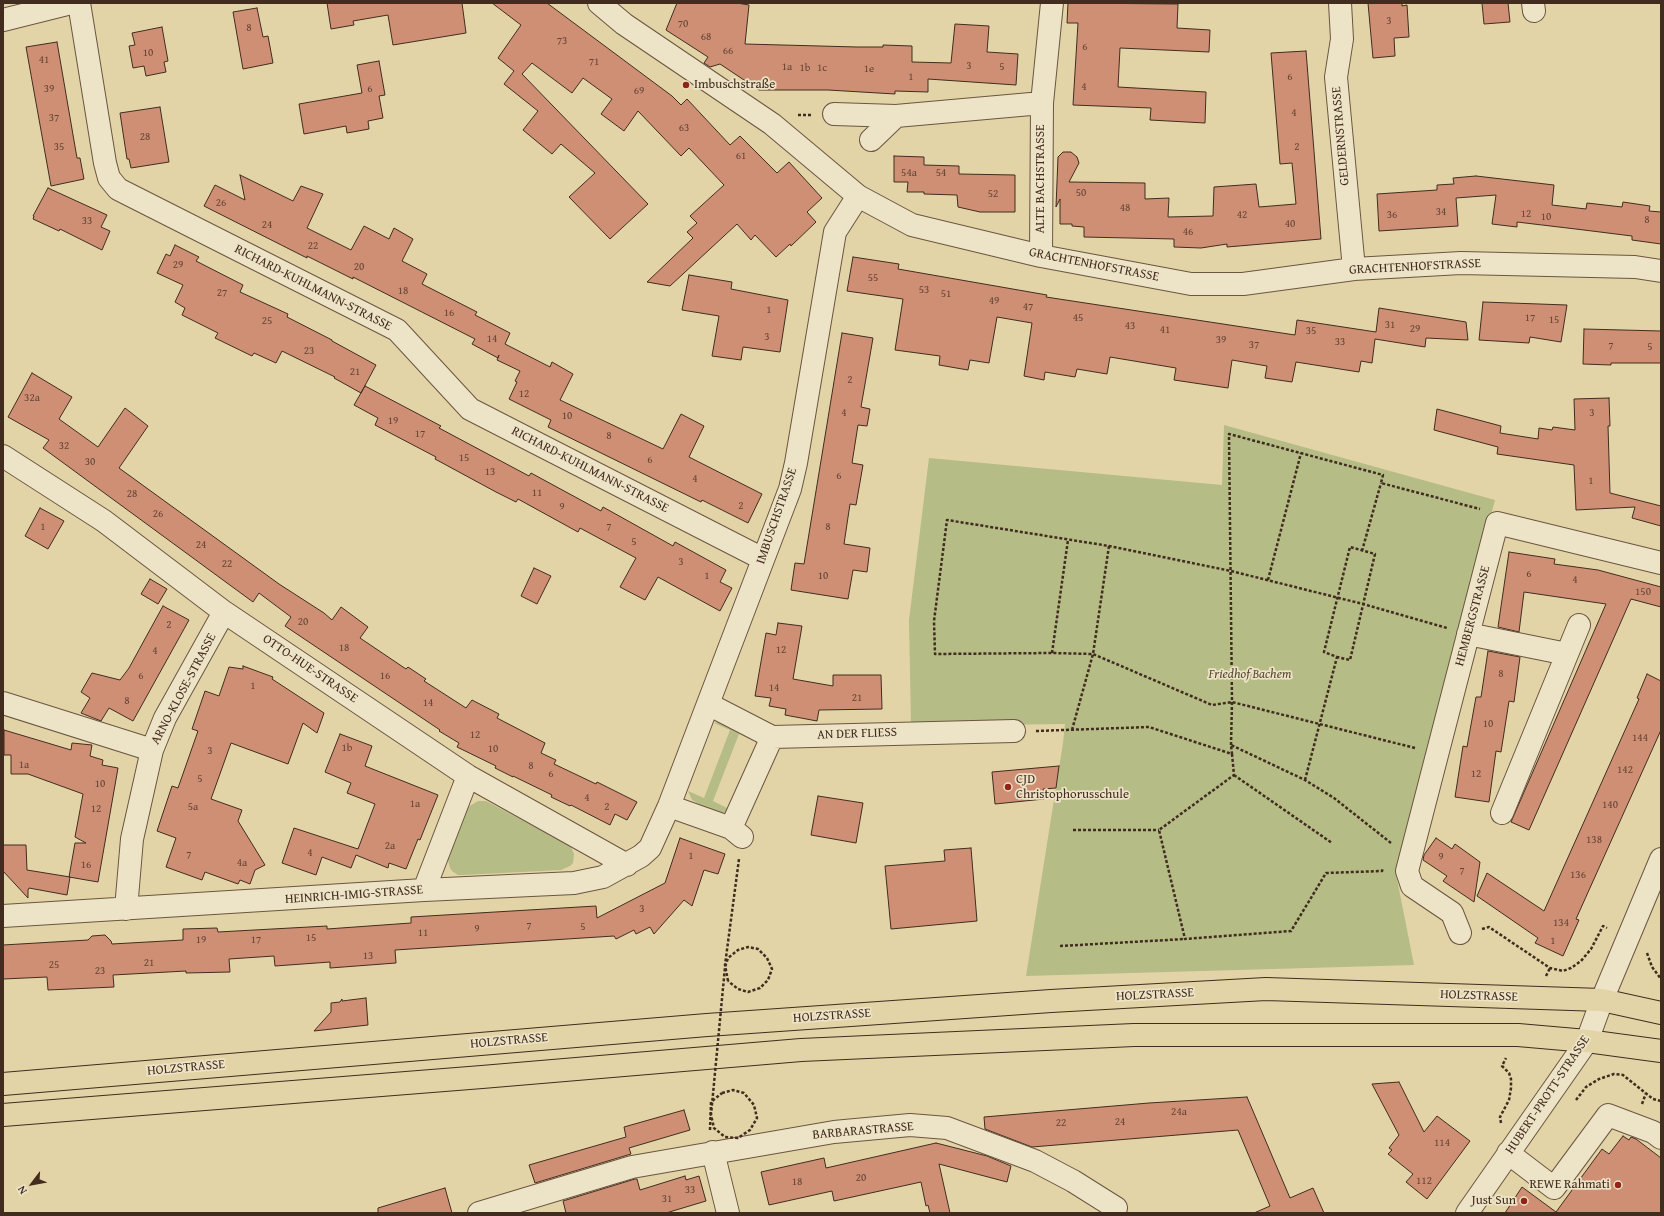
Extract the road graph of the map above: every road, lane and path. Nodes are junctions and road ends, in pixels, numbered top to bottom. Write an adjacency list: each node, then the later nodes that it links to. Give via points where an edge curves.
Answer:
1 (71, 3): 6 (street)
2 (79, 3): 23 (street, RICHARD-KUHLMANN-STRASSE, via 105,163 109,178 118,189 397,330 470,409)
3 (599, 3): 10 (street, GRACHTENHOFSTRASSE, via 624,24)
4 (1052, 3): 7 (street, ALTE BACHSTRASSE)
5 (1340, 3): 14 (street, GELDERNSTRASSE, via 1342,39 1336,77)
6 (3, 20)
7 (1042, 103): 9 (street); 13 (street, ALTE BACHSTRASSE)
8 (834, 114): 9 (street); 10 (path, via 784,116)
9 (896, 116): 11 (street)
10 (772, 124): 12 (street, GRACHTENHOFSTRASSE)
11 (871, 140)
12 (858, 196): 13 (street, GRACHTENHOFSTRASSE, via 912,225); 23 (street, IMBUSCHSTRASSE, via 835,232 796,463 790,489)
13 (1041, 256): 14 (street, GRACHTENHOFSTRASSE, via 1190,284 1243,284)
14 (1354, 269): 15 (street, GRACHTENHOFSTRASSE, via 1461,263 1635,267)
15 (1661, 272)
16 (1301, 453): 18 (path, via 1384,475); 25 (path, via 1229,434); 26 (path)
17 (3, 456): 29 (street, OTTO-HUE-STRASSE, via 104,521)
18 (1381, 483): 19 (path); 22 (path)
19 (1484, 510)
20 (1068, 540): 21 (path); 32 (path); 32 (path, via 947,520 934,622 935,654)
21 (1109, 546): 25 (path); 33 (path)
22 (1362, 551): 27 (path, via 1350,547); 28 (path, via 1375,554)
23 (763, 558): 38 (street, IMBUSCHSTRASSE)
24 (1661, 563): 31 (street, HEMBERGSTRASSE, via 1497,523)
25 (1231, 571): 26 (path); 36 (path)
26 (1268, 580): 27 (path)
27 (1337, 597): 28 (path); 35 (path, via 1324,652)
28 (1363, 604): 31 (path); 35 (path, via 1350,660)
29 (224, 612): 44 (street, ARNO-KLOSE-STRASSE, via 165,718); 47 (street, OTTO-HUE-STRASSE)
30 (1579, 625): 34 (street)
31 (1461, 632): 34 (street); 64 (street, HEMBERGSTRASSE, via 1406,871 1412,886 1452,913)
32 (1052, 652): 33 (path)
33 (1093, 654): 36 (path, via 1212,705); 40 (path)
34 (1567, 654): 51 (street)
35 (1337, 657): 39 (path)
36 (1232, 702): 39 (path); 43 (path)
37 (3, 703): 44 (street)
38 (708, 704): 42 (street, AN DER FLIESS); 50 (street, IMBUSCHSTRASSE)
39 (1320, 724): 45 (path); 49 (path)
40 (1072, 730): 41 (path); 46 (path, via 1149,727)
41 (1014, 731): 42 (street, AN DER FLIESS)
42 (772, 737): 54 (street)
43 (1231, 746): 46 (path); 49 (path)
44 (152, 750): 61 (street, ARNO-KLOSE-STRASSE, via 132,840)
45 (1423, 750)
46 (1232, 754): 48 (path)
47 (468, 776): 58 (street, OTTO-HUE-STRASSE); 60 (street)
48 (1234, 776): 53 (path); 56 (path)
49 (1305, 780): 55 (path, via 1334,798 1392,844)
50 (669, 806): 54 (street); 58 (street, HEINRICH-IMIG-STRASSE, via 650,848)
51 (1502, 813)
52 (1073, 830): 53 (path)
53 (1159, 830): 65 (path)
54 (737, 833): 80 (path, bridge, via 725,965 728,981 738,989 748,992 760,988 768,980 772,969 768,958 758,949 748,947 738,950 728,958 725,967 711,1115 714,1128 725,1137 738,1138 750,1130 757,1118 754,1105 744,1093 733,1090 722,1093 711,1102 710,1131)
55 (1394, 836)
56 (1332, 843)
57 (1661, 859): 69 (street, HUBERT-PROTT-STRASSE)
58 (627, 865): 60 (street, HEINRICH-IMIG-STRASSE, via 603,877 574,883)
59 (1384, 865): 65 (path, via 1382,871 1326,872 1291,931)
60 (424, 890): 61 (street, HEINRICH-IMIG-STRASSE)
61 (126, 909): 62 (street, HEINRICH-IMIG-STRASSE)
62 (3, 916)
63 (1603, 926): 64 (path, via 1591,949 1581,961 1562,971 1550,968 1489,927)
64 (1460, 933)
65 (1185, 939): 66 (path)
66 (1060, 946)
67 (1647, 952): 68 (path, via 1652,967)
68 (1661, 979)
69 (1602, 1000): 70 (main road, HOLZSTRASSE); 71 (street, HUBERT-PROTT-STRASSE); 74 (main road, HOLZSTRASSE, via 1266,989 707,1024)
70 (1661, 1013)
71 (1587, 1041): 72 (main road); 78 (main road, via 1518,1036 1134,1035 801,1050); 81 (street, HUBERT-PROTT-STRASSE)
72 (1661, 1051)
73 (1502, 1066): 75 (path, via 1511,1079)
74 (3, 1084)
75 (1509, 1100)
76 (1661, 1101): 77 (path, via 1654,1099 1623,1075 1614,1074 1586,1087)
77 (1573, 1104)
78 (3, 1115)
79 (1661, 1138): 81 (street, via 1608,1115 1554,1188)
80 (713, 1152): 82 (street, BARBARASTRASSE, via 834,1132 910,1125 948,1128 1034,1161 1073,1181); 83 (street, BARBARASTRASSE, via 632,1167); 84 (street)
81 (1508, 1153): 85 (street, HUBERT-PROTT-STRASSE)
82 (1116, 1208)
83 (479, 1213)
84 (728, 1213)
85 (1467, 1213)

